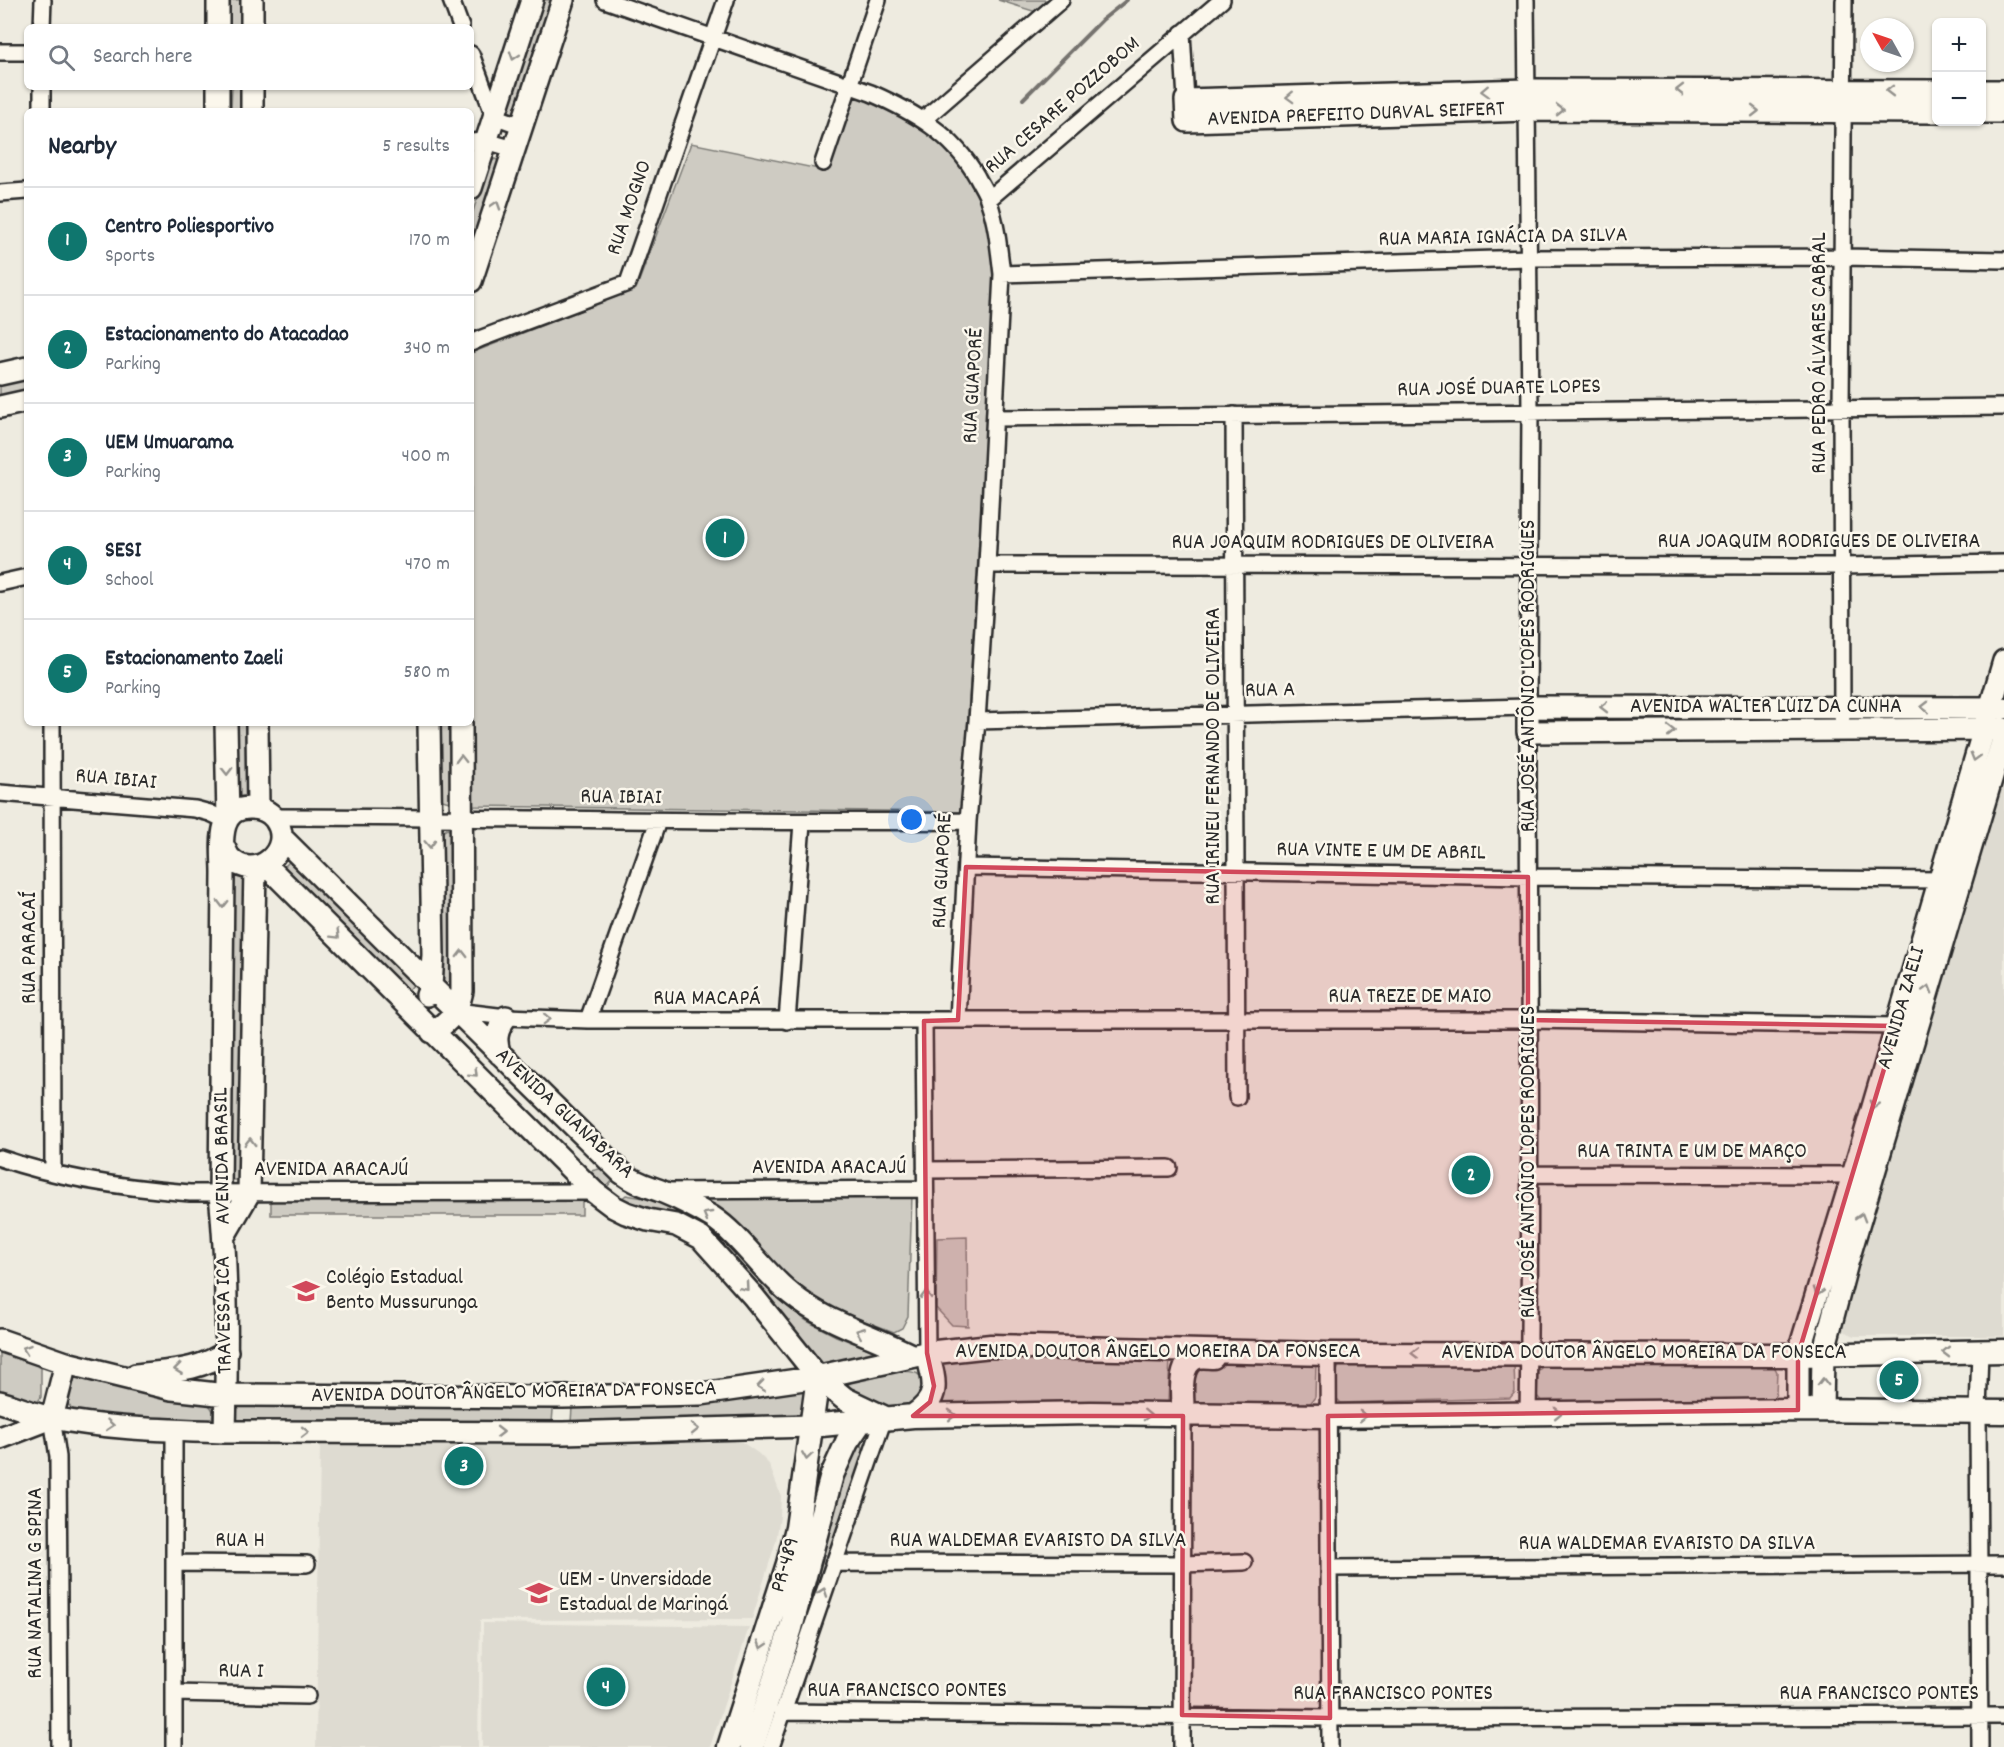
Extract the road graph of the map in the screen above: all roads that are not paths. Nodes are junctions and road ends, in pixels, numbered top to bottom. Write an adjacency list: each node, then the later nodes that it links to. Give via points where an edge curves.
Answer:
1 (43, 0): 14 (street)
2 (218, 0): 15 (street)
3 (252, 0): 16 (street)
4 (451, 0): 17 (street)
5 (532, 0): 40 (street, one-way to 40)
6 (563, 0): 42 (street)
7 (605, 0): 19 (street, RUA GUAPORÉ)
8 (726, 0): 19 (street, RUA MOGNO)
9 (878, 0): 23 (street)
10 (1061, 0): 41 (street)
11 (1222, 0): 18 (street, RUA CESARE POZZOBOM)
12 (1526, 0): 32 (street, RUA JOSÉ ANTÔNIO LOPES RODRIGUES)
13 (1844, 0): 27 (street, RUA PEDRO ÁLVARES CABRAL)
14 (42, 24)
15 (218, 24)
16 (252, 24)
17 (460, 24)
18 (1182, 33): 31 (street); 49 (street, RUA CESARE POZZOBOM)
19 (713, 38): 23 (street, RUA GUAPORÉ); 55 (street, RUA MOGNO, via 628,283)
20 (0, 52): 21 (street)
21 (24, 52)
22 (474, 62): 40 (street)
23 (849, 87): 41 (street, RUA GUAPORÉ, via 879,97); 45 (street)
24 (42, 90): 33 (street)
25 (218, 90): 34 (street)
26 (252, 90): 35 (street)
27 (1843, 91): 28 (street, AVENIDA PREFEITO DURVAL SEIFERT, one-way to 27); 32 (street, AVENIDA PREFEITO DURVAL SEIFERT, one-way to 32); 36 (street, RUA PEDRO ÁLVARES CABRAL)
28 (1932, 91)
29 (1986, 91): 30 (street)
30 (2004, 91)
31 (1186, 100): 32 (street, AVENIDA PREFEITO DURVAL SEIFERT)
32 (1528, 100): 36 (street, AVENIDA PREFEITO DURVAL SEIFERT, one-way to 36); 51 (street, RUA JOSÉ ANTÔNIO LOPES RODRIGUES)
33 (42, 108)
34 (218, 108)
35 (252, 108)
36 (1844, 112): 37 (street, AVENIDA PREFEITO DURVAL SEIFERT); 50 (street, RUA PEDRO ÁLVARES CABRAL)
37 (1932, 112)
38 (1986, 112): 39 (street)
39 (2004, 112)
40 (494, 116): 42 (street); 43 (street)
41 (923, 120): 49 (street, RUA GUAPORÉ, via 968,161)
42 (522, 126): 44 (street)
43 (478, 141): 44 (street); 46 (street)
44 (514, 149): 53 (street, one-way to 44)
45 (823, 163)
46 (474, 168)
47 (24, 191): 48 (street)
48 (0, 193)
49 (989, 199): 54 (street, RUA GUAPORÉ)
50 (1843, 257): 51 (street, RUA MARIA IGNÁCIA DA SILVA); 52 (street, RUA MARIA IGNÁCIA DA SILVA); 61 (street, RUA PEDRO ÁLVARES CABRAL)
51 (1529, 258): 54 (street, RUA MARIA IGNÁCIA DA SILVA); 62 (street, RUA JOSÉ ANTÔNIO LOPES RODRIGUES)
52 (2004, 260)
53 (474, 272)
54 (1002, 274): 64 (street, RUA GUAPORÉ)
55 (474, 337)
56 (24, 369): 57 (street)
57 (0, 374)
58 (24, 402): 59 (street)
59 (0, 407)
60 (2004, 407): 61 (street, RUA JOSÉ DUARTE LOPES)
61 (1841, 410): 62 (street, RUA JOSÉ DUARTE LOPES); 69 (street, RUA PEDRO ÁLVARES CABRAL)
62 (1530, 411): 63 (street, RUA JOSÉ DUARTE LOPES); 68 (street, RUA JOSÉ ANTÔNIO LOPES RODRIGUES)
63 (1234, 415): 64 (street, RUA JOSÉ DUARTE LOPES); 67 (street, RUA IRINEU FERNANDO DE OLIVEIRA)
64 (995, 418): 66 (street, RUA GUAPORÉ)
65 (2004, 563): 69 (street, RUA JOAQUIM RODRIGUES DE OLIVEIRA)
66 (987, 565): 67 (street, RUA JOAQUIM RODRIGUES DE OLIVEIRA); 77 (street, RUA GUAPORÉ)
67 (1236, 566): 68 (street, RUA JOAQUIM RODRIGUES DE OLIVEIRA); 76 (street, RUA IRINEU FERNANDO DE OLIVEIRA)
68 (1530, 566): 69 (street, RUA JOAQUIM RODRIGUES DE OLIVEIRA); 75 (street, RUA JOSÉ ANTÔNIO LOPES RODRIGUES)
69 (1841, 566): 73 (street, RUA PEDRO ÁLVARES CABRAL)
70 (24, 578): 71 (street)
71 (0, 583)
72 (2004, 661): 74 (street, AVENIDA ZAELI)
73 (1842, 706): 74 (street, AVENIDA WALTER LUIZ DA CUNHA, one-way to 73); 75 (street, AVENIDA WALTER LUIZ DA CUNHA, one-way to 75); 84 (street, RUA PEDRO ÁLVARES CABRAL)
74 (1997, 707): 83 (street, AVENIDA ZAELI)
75 (1528, 708): 76 (street, RUA A); 85 (street, RUA JOSÉ ANTÔNIO LOPES RODRIGUES)
76 (1236, 714): 77 (street, RUA A); 100 (street, RUA IRINEU FERNANDO DE OLIVEIRA)
77 (977, 721): 94 (street, RUA GUAPORÉ)
78 (52, 726): 88 (street, RUA PARACAÍ)
79 (226, 726): 92 (street, one-way to 92)
80 (257, 726): 89 (street)
81 (429, 726): 90 (street)
82 (461, 726): 91 (street, one-way to 82)
83 (1994, 729): 84 (street, AVENIDA WALTER LUIZ DA CUNHA); 102 (street, AVENIDA ZAELI, one-way to 102)
84 (1843, 730): 85 (street, AVENIDA WALTER LUIZ DA CUNHA, one-way to 84)
85 (1528, 732): 101 (street, RUA JOSÉ ANTÔNIO LOPES RODRIGUES)
86 (2004, 736): 102 (street, AVENIDA ZAELI)
87 (0, 794): 88 (street, RUA IBIAI)
88 (52, 797): 92 (street, RUA IBIAI, via 195,809); 121 (street, RUA PARACAÍ)
89 (266, 812): 90 (street, RUA IBIAI); 92 (street, via 247,807); 96 (street, via 280,826)
90 (429, 817): 91 (street, RUA IBIAI); 103 (street, one-way to 103)
91 (462, 817): 93 (street, RUA IBIAI); 106 (street, one-way to 91, via 462,991)
92 (227, 820): 97 (street, via 221,837)
93 (658, 821): 95 (street, RUA IBIAI); 108 (street)
94 (968, 822): 95 (street, RUA IBIAI); 99 (street, RUA GUAPORÉ)
95 (802, 823): 113 (street)
96 (282, 838): 98 (street, via 274,858); 104 (street, AVENIDA GUANABARA)
97 (223, 845): 98 (street, via 229,858 241,865); 128 (street, AVENIDA BRASIL, one-way to 128)
98 (260, 866): 114 (street, AVENIDA GUANABARA, one-way to 114); 127 (street, AVENIDA BRASIL, one-way to 98)
99 (966, 867): 100 (street, RUA VINTE E UM DE ABRIL); 109 (street, RUA GUAPORÉ)
100 (1237, 873): 101 (street, RUA VINTE E UM DE ABRIL); 110 (street, RUA IRINEU FERNANDO DE OLIVEIRA)
101 (1528, 877): 102 (street, RUA VINTE E UM DE ABRIL); 111 (street, RUA JOSÉ ANTÔNIO LOPES RODRIGUES)
102 (1950, 881): 115 (street, AVENIDA ZAELI)
103 (433, 955): 104 (street); 105 (street)
104 (409, 964): 105 (street, AVENIDA GUANABARA)
105 (430, 986): 106 (street, AVENIDA GUANABARA); 114 (street)
106 (456, 1011): 107 (street, RUA MACAPÁ); 114 (street, via 442,1026); 116 (street, AVENIDA GUANABARA)
107 (506, 1017): 108 (street, RUA MACAPÁ, one-way to 108); 116 (street, via 497,1035)
108 (588, 1020): 113 (street, RUA MACAPÁ)
109 (958, 1020): 110 (street, RUA TREZE DE MAIO); 112 (street, RUA MACAPÁ)
110 (1237, 1020): 111 (street, RUA TREZE DE MAIO); 117 (street, RUA IRINEU FERNANDO DE OLIVEIRA)
111 (1528, 1020): 115 (street, RUA TREZE DE MAIO); 122 (street, RUA JOSÉ ANTÔNIO LOPES RODRIGUES)
112 (924, 1021): 113 (street, RUA MACAPÁ); 120 (street)
113 (788, 1022)
114 (425, 1025): 125 (street, AVENIDA GUANABARA, one-way to 125)
115 (1907, 1028): 123 (street, AVENIDA ZAELI)
116 (500, 1054): 126 (street, AVENIDA GUANABARA, via 622,1173)
117 (1237, 1097)
118 (0, 1158): 121 (street, AVENIDA ARACAJÚ)
119 (1169, 1168): 120 (street)
120 (925, 1170): 124 (street)
121 (53, 1172): 128 (street, AVENIDA ARACAJÚ, via 142,1189)
122 (1530, 1174): 123 (street, RUA TRINTA E UM DE MARÇO); 135 (street, RUA JOSÉ ANTÔNIO LOPES RODRIGUES)
123 (1863, 1178): 138 (street, AVENIDA ZAELI, one-way to 123, via 1847,1263); 139 (street, AVENIDA ZAELI, one-way to 139)
124 (925, 1190): 126 (street, AVENIDA ARACAJÚ); 136 (street, one-way to 124)
125 (594, 1192): 127 (street, AVENIDA ARACAJÚ); 142 (street, AVENIDA GUANABARA, one-way to 142, via 614,1208 676,1225 701,1238)
126 (661, 1192): 136 (street, AVENIDA GUANABARA, one-way to 126, via 814,1311 769,1276 727,1228)
127 (249, 1193): 128 (street, AVENIDA ARACAJÚ); 129 (street, AVENIDA BRASIL)
128 (220, 1194): 129 (street, AVENIDA BRASIL)
129 (224, 1236): 131 (street, TRAVESSA ICA)
130 (0, 1340): 140 (street, AVENIDA DOUTOR ÂNGELO MOREIRA DA FONSECA, one-way to 130)
131 (227, 1351): 141 (street, one-way to 141, via 195,1367); 143 (street, TRAVESSA ICA)
132 (1980, 1351): 133 (main road, AVENIDA DOUTOR ÂNGELO MOREIRA DA FONSECA); 138 (main road, AVENIDA DOUTOR ÂNGELO MOREIRA DA FONSECA, one-way to 138); 147 (street)
133 (2004, 1351)
134 (1227, 1352): 136 (main road, AVENIDA DOUTOR ÂNGELO MOREIRA DA FONSECA, via 991,1346); 137 (main road, AVENIDA DOUTOR ÂNGELO MOREIRA DA FONSECA); 151 (main road, via 1223,1357 1198,1357 1186,1366 1182,1380)
135 (1529, 1353): 137 (main road, AVENIDA DOUTOR ÂNGELO MOREIRA DA FONSECA, one-way to 137); 139 (main road, AVENIDA DOUTOR ÂNGELO MOREIRA DA FONSECA); 149 (street, RUA JOSÉ ANTÔNIO LOPES RODRIGUES)
136 (920, 1354): 142 (main road, AVENIDA DOUTOR ÂNGELO MOREIRA DA FONSECA, via 852,1370); 150 (main road, via 933,1376 934,1393 924,1409)
137 (1328, 1354): 152 (street)
138 (1823, 1354): 139 (main road, AVENIDA DOUTOR ÂNGELO MOREIRA DA FONSECA); 146 (street, AVENIDA ZAELI, one-way to 138)
139 (1798, 1355): 145 (street, AVENIDA ZAELI)
140 (66, 1362): 141 (street, AVENIDA DOUTOR ÂNGELO MOREIRA DA FONSECA); 153 (street)
141 (125, 1376): 143 (street, AVENIDA DOUTOR ÂNGELO MOREIRA DA FONSECA, via 172,1389)
142 (826, 1384): 143 (street, AVENIDA DOUTOR ÂNGELO MOREIRA DA FONSECA, one-way to 143, via 701,1394 563,1397); 154 (main road); 155 (main road, PR-489 / PR-489)
143 (226, 1395): 157 (street, TRAVESSA ICA)
144 (0, 1402): 153 (street, AVENIDA DOUTOR ÂNGELO MOREIRA DA FONSECA)
145 (1798, 1410): 146 (main road, AVENIDA DOUTOR ÂNGELO MOREIRA DA FONSECA); 149 (main road, AVENIDA DOUTOR ÂNGELO MOREIRA DA FONSECA, one-way to 145)
146 (1822, 1410): 147 (main road, AVENIDA DOUTOR ÂNGELO MOREIRA DA FONSECA)
147 (1978, 1412): 148 (main road, AVENIDA DOUTOR ÂNGELO MOREIRA DA FONSECA); 164 (street)
148 (2004, 1412)
149 (1528, 1413): 152 (main road, AVENIDA DOUTOR ÂNGELO MOREIRA DA FONSECA, one-way to 149)
150 (913, 1416): 151 (main road, AVENIDA DOUTOR ÂNGELO MOREIRA DA FONSECA, one-way to 151); 154 (main road, AVENIDA DOUTOR ÂNGELO MOREIRA DA FONSECA)
151 (1183, 1416): 152 (main road, AVENIDA DOUTOR ÂNGELO MOREIRA DA FONSECA); 163 (street)
152 (1328, 1416): 166 (street)
153 (52, 1418): 156 (street, AVENIDA DOUTOR ÂNGELO MOREIRA DA FONSECA, one-way to 156); 158 (street); 174 (street, RUA NATALINA G SPINA, via 58,1457)
154 (873, 1419): 155 (main road, AVENIDA DOUTOR ÂNGELO MOREIRA DA FONSECA); 161 (street); 177 (main road, PR-489 / PR-489, via 844,1449 832,1475)
155 (811, 1422): 157 (street, AVENIDA DOUTOR ÂNGELO MOREIRA DA FONSECA, one-way to 155, via 563,1433); 176 (main road, PR-489 / PR-489, one-way to 176, via 797,1528 788,1564)
156 (174, 1430): 157 (street, AVENIDA DOUTOR ÂNGELO MOREIRA DA FONSECA); 160 (street)
157 (225, 1432)
158 (0, 1438)
159 (1244, 1562): 163 (street, RUA WALDEMAR EVARISTO DA SILVA)
160 (174, 1563): 162 (street, RUA H); 167 (street)
161 (833, 1563): 163 (street, RUA WALDEMAR EVARISTO DA SILVA); 169 (street, one-way to 161)
162 (307, 1564)
163 (1182, 1564): 170 (street)
164 (1979, 1564): 165 (street, RUA WALDEMAR EVARISTO DA SILVA); 166 (street, RUA WALDEMAR EVARISTO DA SILVA); 171 (street)
165 (2004, 1564)
166 (1329, 1568): 173 (street)
167 (174, 1693): 168 (street, RUA I); 175 (street)
168 (307, 1696)
169 (782, 1712): 170 (street, RUA FRANCISCO PONTES); 178 (street)
170 (1182, 1715): 173 (street, RUA FRANCISCO PONTES); 179 (street)
171 (1979, 1716): 172 (street, RUA FRANCISCO PONTES); 173 (street, RUA FRANCISCO PONTES); 181 (street)
172 (2004, 1716)
173 (1330, 1718): 180 (street)
174 (60, 1747)
175 (174, 1747)
176 (729, 1747)
177 (752, 1747)
178 (771, 1747)
179 (1182, 1747)
180 (1330, 1747)
181 (1980, 1747)

